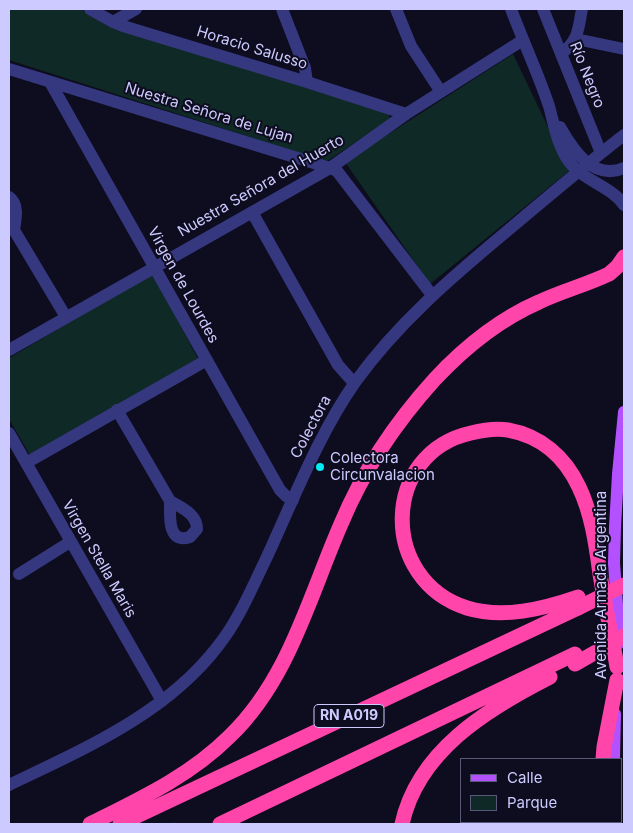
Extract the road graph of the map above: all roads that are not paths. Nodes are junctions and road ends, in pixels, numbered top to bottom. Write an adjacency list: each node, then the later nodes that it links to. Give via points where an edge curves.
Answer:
1 (90, 9): 8 (street, Horacio Salusso)
2 (136, 9): 8 (street)
3 (282, 9): 15 (street)
4 (396, 9): 16 (street, via 411,46)
5 (511, 9): 10 (street)
6 (543, 9): 12 (street, Río Negro)
7 (582, 9): 9 (street)
8 (113, 22): 15 (street, Horacio Salusso)
9 (576, 38): 11 (street); 12 (street, via 572,46)
10 (523, 40): 16 (street, Nuestra Señora del Huerto); 21 (street, via 560,147 568,161)
11 (624, 49)
12 (561, 54): 19 (street, Río Negro)
13 (9, 69): 14 (street, Nuestra Señora de Lujan)
14 (50, 82): 20 (street, Nuestra Señora de Lujan); 28 (street, Virgen de Lourdes)
15 (308, 82): 17 (street, Horacio Salusso)
16 (442, 92): 17 (street, Nuestra Señora del Huerto)
17 (406, 114): 20 (street, Nuestra Señora del Huerto)
18 (624, 135): 19 (street, Colectora)
19 (601, 153): 21 (street, Colectora)
20 (330, 168): 25 (street, Nuestra Señora del Huerto); 29 (street, Nuestra Señora de Lujan, via 342,175)
21 (582, 168): 22 (street, via 605,171); 24 (street); 29 (street, Colectora)
22 (624, 168)
23 (9, 197): 26 (street, via 17,210)
24 (624, 205)
25 (252, 212): 28 (street, Nuestra Señora del Huerto); 33 (street, via 338,365)
26 (12, 228): 30 (street)
27 (624, 257): 52 (highway, via 608,274 538,302 496,326 435,379 391,434 354,495 300,628 265,694 247,718 198,764 168,785)
28 (154, 266): 30 (street, Nuestra Señora del Huerto); 32 (street, Virgen de Lourdes)
29 (432, 295): 33 (street, Colectora, via 389,339)
30 (66, 317): 31 (street, Nuestra Señora del Huerto)
31 (9, 350)
32 (207, 360): 34 (street); 38 (street, Virgen de Lourdes, via 280,490)
33 (354, 383): 38 (street, Colectora, via 327,427)
34 (117, 410): 37 (street); 39 (street)
35 (624, 412): 47 (main road, Avenida Armada Argentina, via 614,562)
36 (9, 433): 37 (street, Virgen Stella Maris)
37 (26, 463): 40 (street, Virgen Stella Maris)
38 (293, 500): 48 (street, Colectora, via 235,622 204,664)
39 (170, 501)
40 (70, 542): 41 (street); 48 (street, Virgen Stella Maris)
41 (19, 574)
42 (624, 585): 43 (highway, RN A019, bridge)
43 (578, 602): 47 (highway, via 509,612 485,612 449,601 435,592 411,560 402,528 406,494 421,464 449,441 463,434 490,429 519,432 554,453 572,475 590,516); 53 (highway, RN A019)
44 (624, 631): 46 (highway, RN A019)
45 (624, 636): 46 (highway, bridge)
46 (575, 659): 54 (highway, RN A019); 55 (highway, via 508,700 442,750 420,778)
47 (617, 674): 49 (highway); 50 (main road, Avenida Armada Argentina)
48 (162, 701): 51 (street, Colectora, via 124,728)
49 (603, 758)
50 (614, 758)
51 (9, 785)
52 (90, 824)
53 (120, 824)
54 (220, 824)
55 (402, 824)

